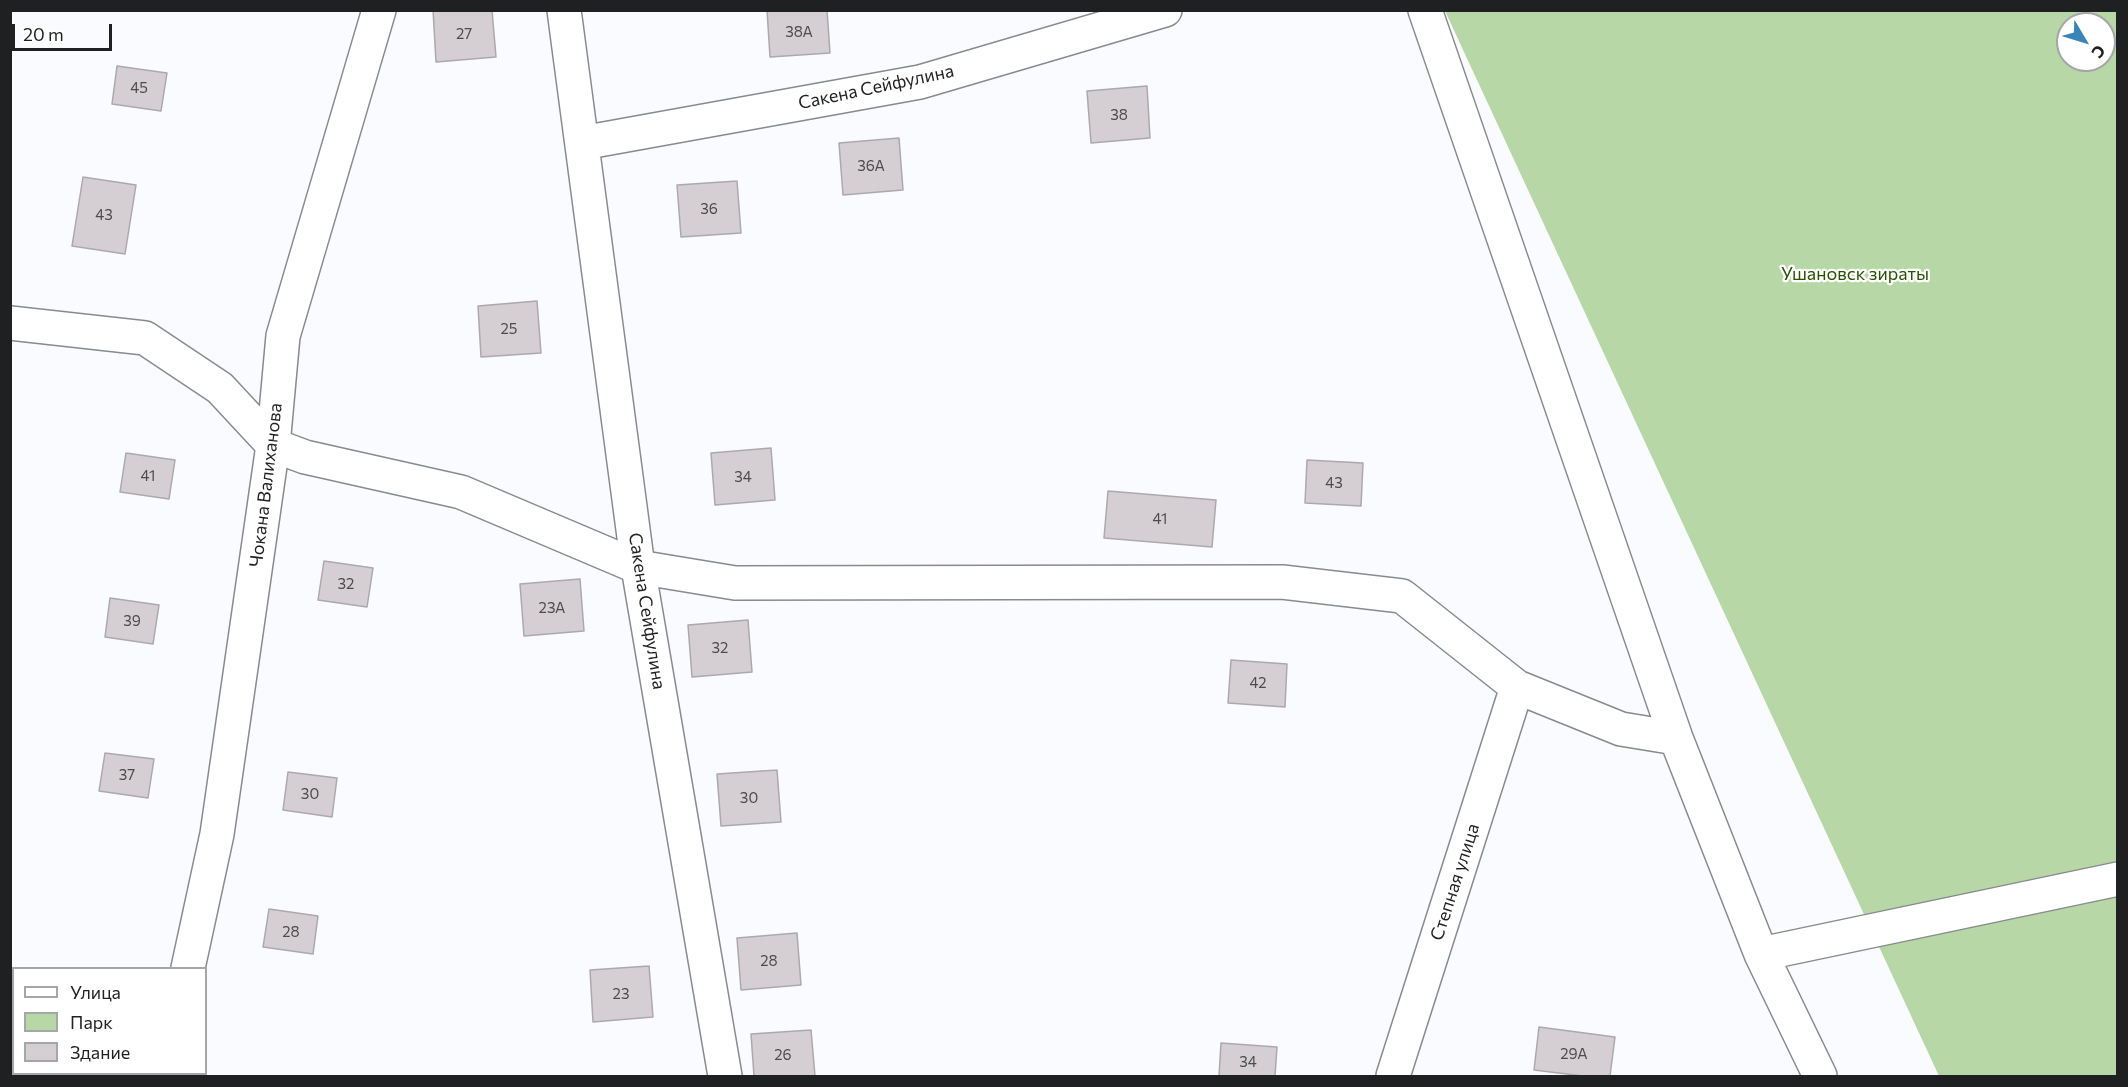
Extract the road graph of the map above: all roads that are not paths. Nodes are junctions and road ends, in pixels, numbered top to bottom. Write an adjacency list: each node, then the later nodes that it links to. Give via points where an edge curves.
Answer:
1 (379, 10): 7 (street, Чокана Валиханова, via 283,336)
2 (564, 10): 5 (street, Сакена Сейфулина)
3 (1165, 10): 5 (street, Сакена Сейфулина, via 920,82)
4 (1425, 10): 10 (street)
5 (582, 143): 8 (street, Сакена Сейфулина)
6 (10, 323): 7 (street, via 145,338 220,388)
7 (273, 445): 8 (street, via 304,457 461,492); 13 (street, Чокана Валиханова, via 217,834)
8 (638, 567): 9 (street, via 735,583 1282,582 1402,597); 14 (street, Сакена Сейфулина)
9 (1517, 687): 10 (street, via 1621,729); 15 (street, Степная улица)
10 (1676, 738): 12 (street)
11 (2118, 879): 12 (street)
12 (1761, 954): 16 (street)
13 (188, 967)
14 (725, 1077)
15 (1394, 1077)
16 (1820, 1077)

